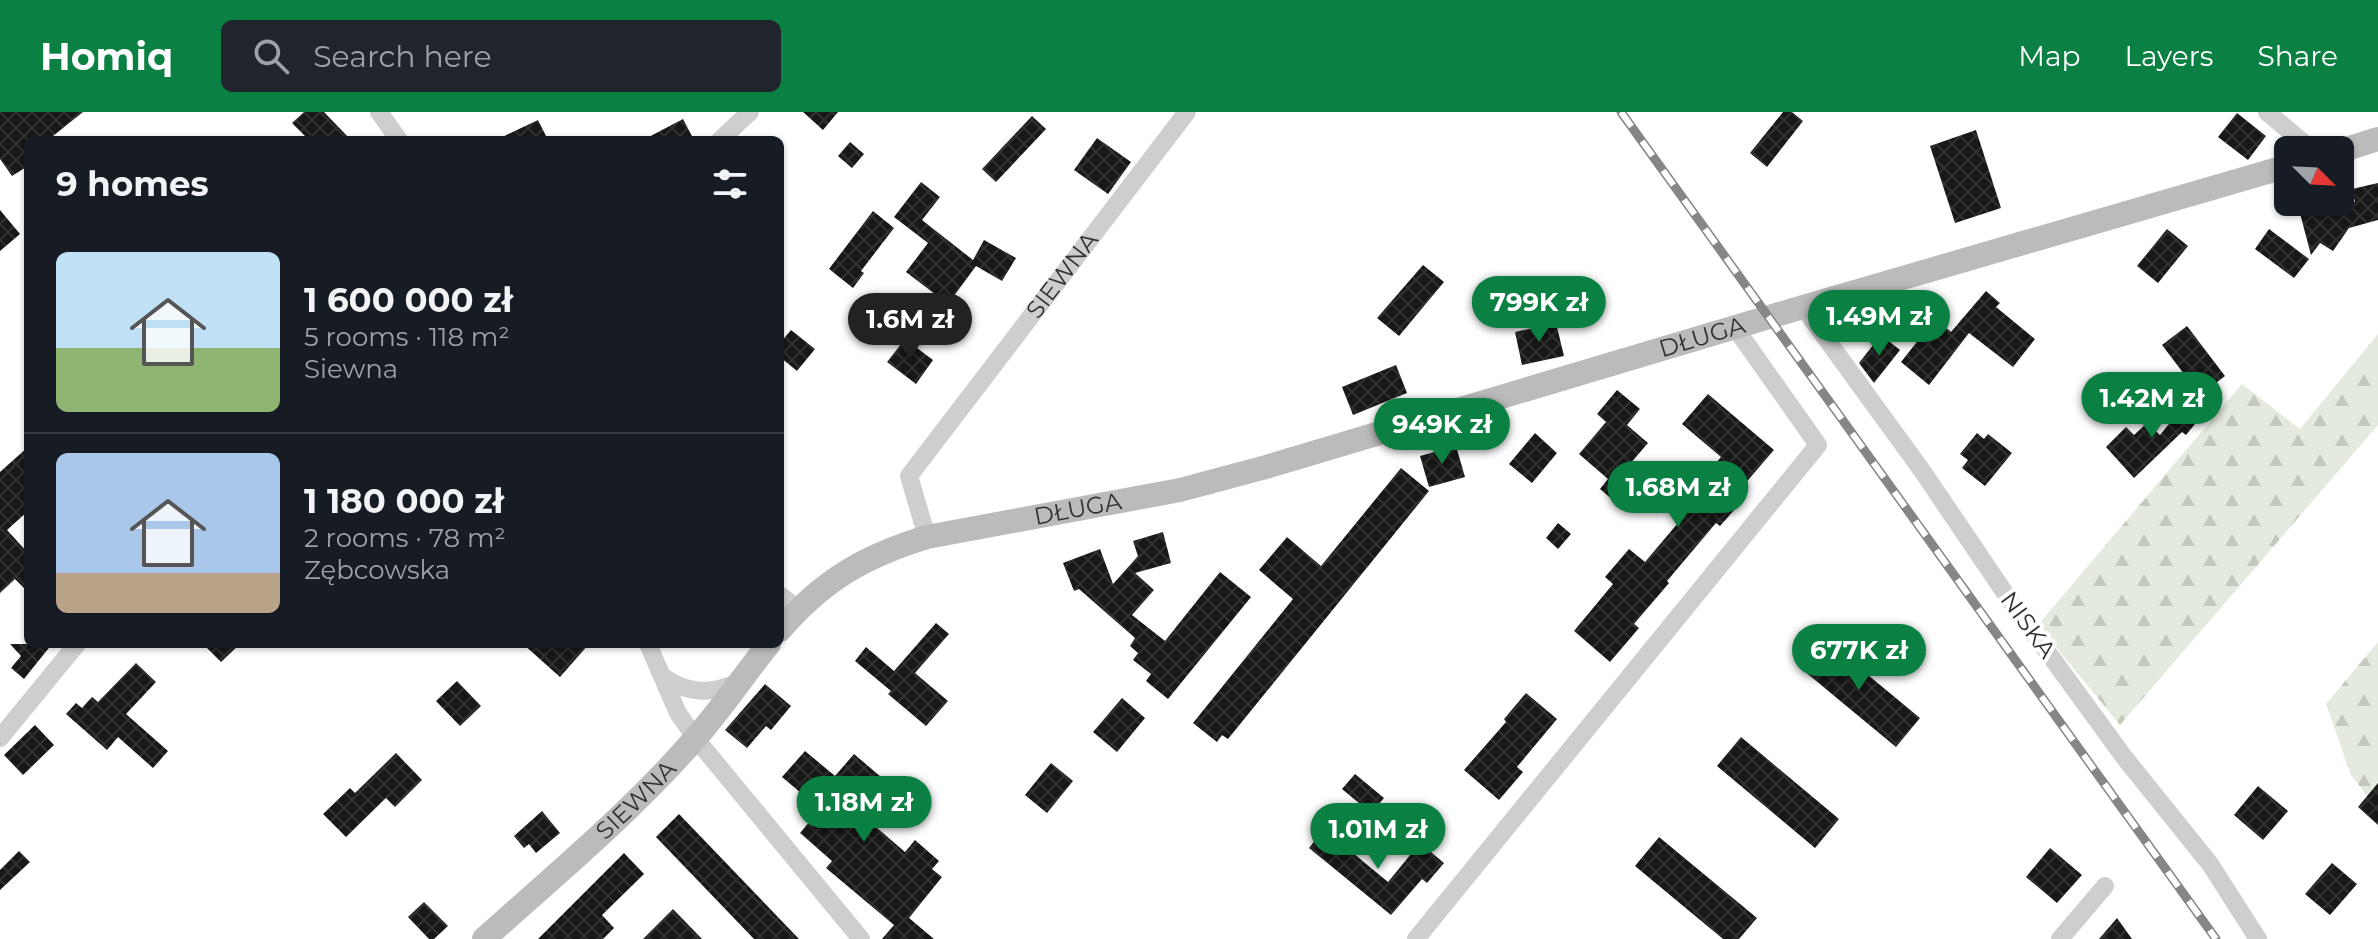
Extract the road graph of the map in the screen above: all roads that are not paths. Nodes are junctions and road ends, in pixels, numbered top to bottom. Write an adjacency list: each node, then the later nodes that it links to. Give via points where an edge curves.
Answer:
1 (379, 112): 5 (street)
2 (750, 112): 6 (street)
3 (1187, 112): 13 (street, SIEWNA, via 909,476)
4 (2267, 112): 7 (street)
5 (396, 136)
6 (724, 136)
7 (2295, 136)
8 (2378, 139): 9 (street)
9 (2354, 147)
10 (2274, 170): 11 (street, DŁUGA)
11 (1803, 307): 12 (street, DŁUGA); 27 (street, NISKA, via 2124,757 2210,864)
12 (1736, 329): 13 (street, DŁUGA, via 1180,490); 25 (street, via 1818,445)
13 (927, 537): 14 (street, via 858,563)
14 (789, 602)
15 (74, 648): 20 (street)
16 (650, 648): 18 (street)
17 (766, 648): 19 (street, SIEWNA)
18 (662, 676): 19 (street, via 698,692); 21 (street)
19 (739, 682): 21 (street, SIEWNA)
20 (0, 738)
21 (696, 739): 23 (street, SIEWNA, via 610,826); 24 (street)
22 (2105, 886): 26 (street)
23 (484, 939)
24 (861, 939)
25 (1416, 939)
26 (2060, 939)
27 (2258, 939)

